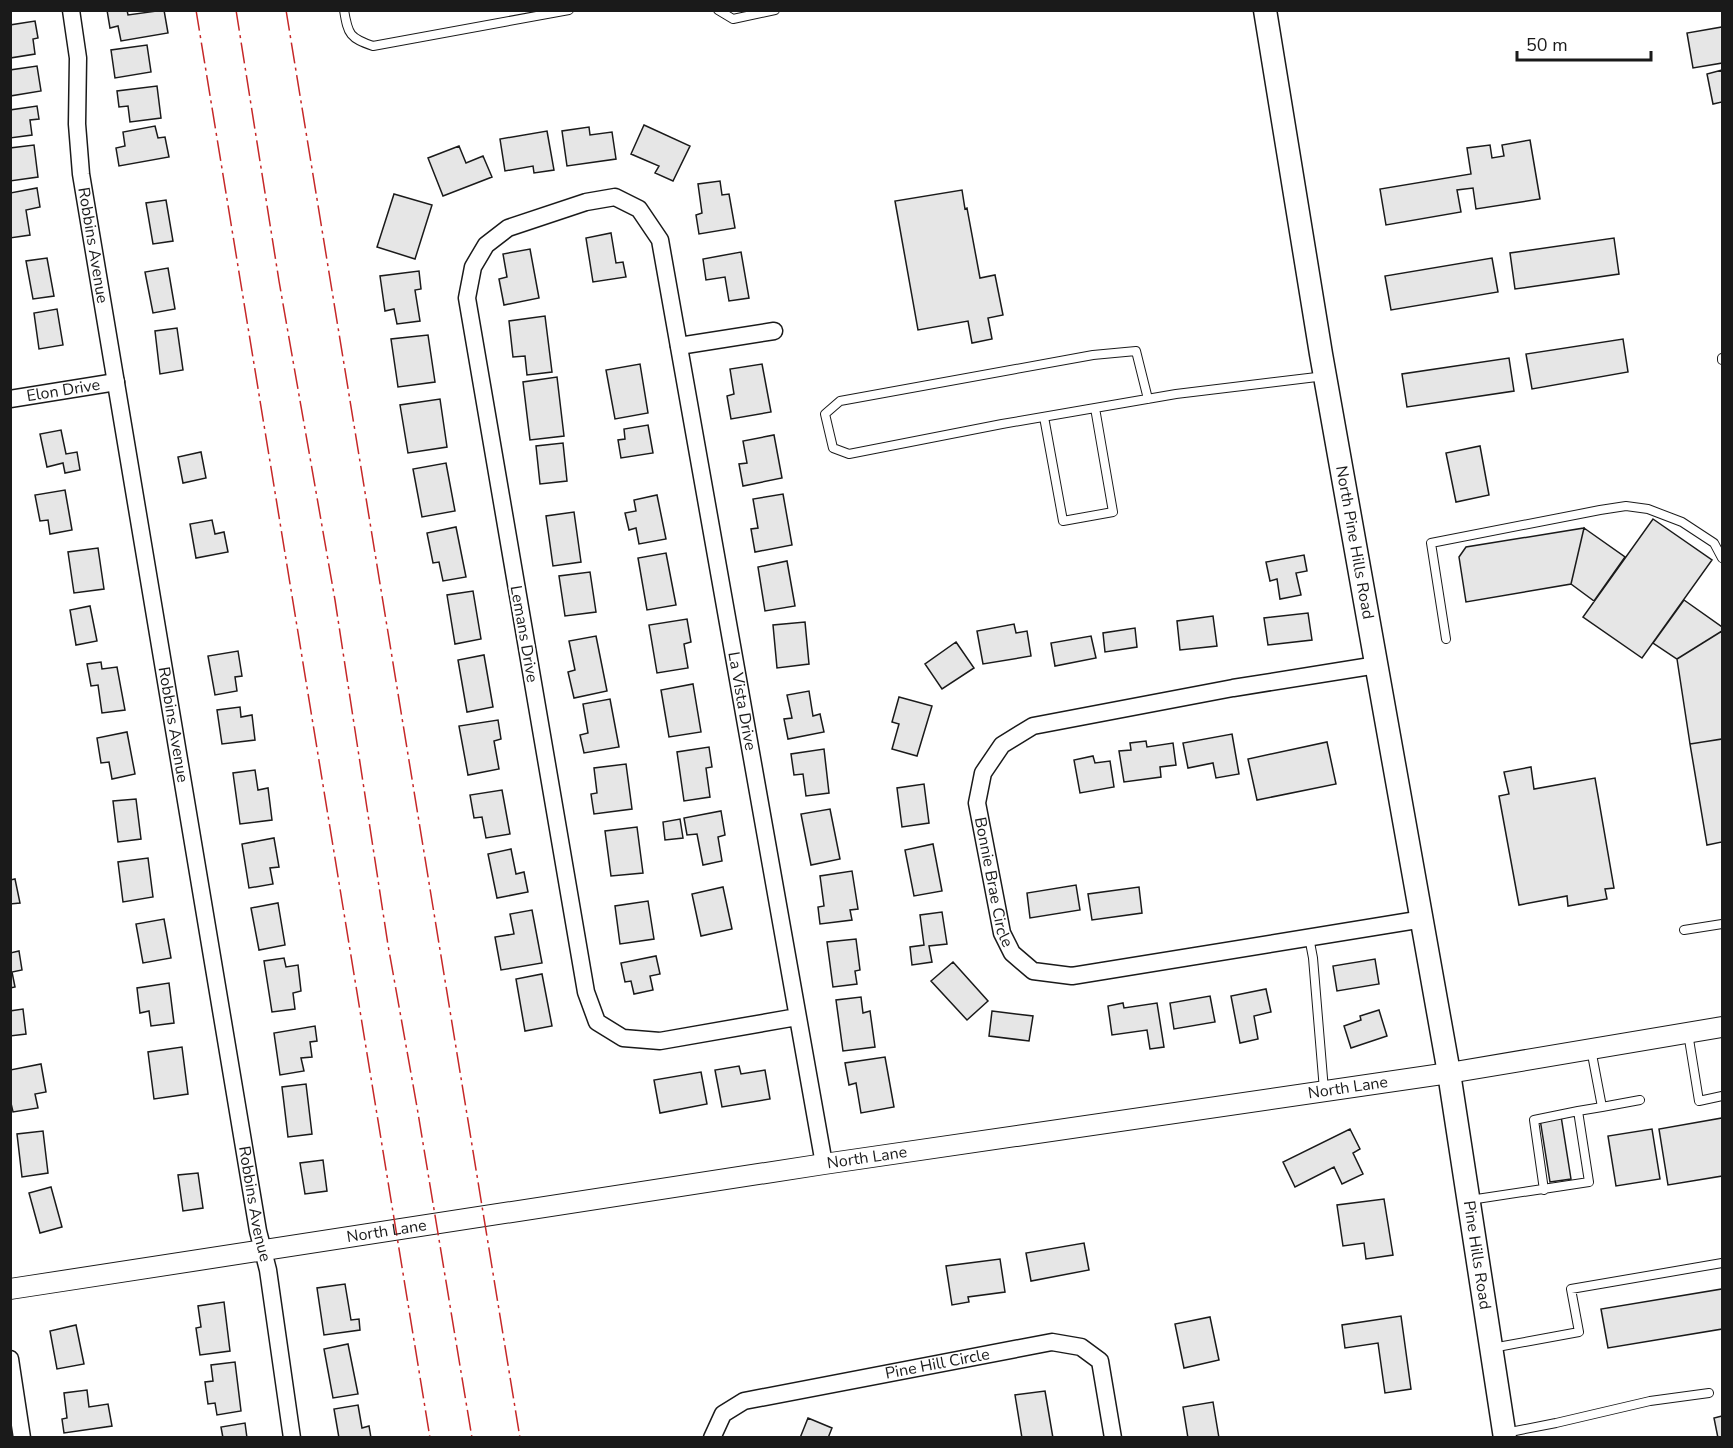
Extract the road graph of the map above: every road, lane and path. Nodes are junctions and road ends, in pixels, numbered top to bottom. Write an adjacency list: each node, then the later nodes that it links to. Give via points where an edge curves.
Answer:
1 (71, 10): 11 (street, Robbins Avenue, via 78,58 81,174)
2 (344, 10): 3 (lane, via 346,26 355,40 373,46)
3 (569, 10)
4 (718, 10): 5 (lane, via 733,19)
5 (775, 10)
6 (1265, 10): 10 (main road, North Pine Hills Road)
7 (660, 240): 9 (street, La Vista Drive); 23 (street, Lemans Drive, via 639,209 615,197 586,202 508,228 486,245 473,267 467,298 586,992 597,1022 623,1038 660,1041)
8 (774, 331): 9 (street)
9 (679, 346): 23 (street, La Vista Drive)
10 (1325, 376): 13 (lane); 18 (main road, North Pine Hills Road)
11 (116, 382): 12 (street, Elon Drive); 36 (street, Robbins Avenue)
12 (10, 399)
13 (1148, 399): 14 (lane); 15 (lane, via 1136,351 1093,355 840,401 825,414 833,448 849,454)
14 (1095, 408): 15 (lane); 15 (lane, via 1113,512 1073,520 1063,521)
15 (1044, 417)
16 (1722, 558): 17 (lane, via 1714,543 1682,522 1648,509 1626,506 1431,543)
17 (1446, 639)
18 (1377, 665): 19 (main road, North Pine Hills Road); 22 (street, Bonnie Brae Circle, via 1033,726 1002,745 983,773 977,803 1002,933 1012,954 1033,971 1072,976)
19 (1422, 919): 22 (street, Bonnie Brae Circle); 27 (main road, North Pine Hills Road)
20 (1722, 924): 21 (lane)
21 (1684, 930)
22 (1309, 937): 28 (lane)
23 (797, 1017): 33 (street, La Vista Drive)
24 (1722, 1027): 25 (street, North Lane)
25 (1688, 1033): 26 (street, North Lane); 29 (lane, via 1699,1101)
26 (1591, 1049): 27 (street, North Lane); 31 (lane)
27 (1449, 1073): 28 (street, North Lane); 35 (main road, Pine Hills Road)
28 (1324, 1090): 33 (street, North Lane)
29 (1722, 1096)
30 (1640, 1100): 31 (lane)
31 (1602, 1107): 32 (lane)
32 (1578, 1111): 34 (lane, via 1534,1120); 34 (lane, via 1588,1182)
33 (824, 1164): 36 (street, North Lane)
34 (1544, 1190): 35 (lane)
35 (1469, 1200): 39 (main road, Pine Hills Road)
36 (263, 1250): 38 (street, North Lane); 44 (street, Robbins Avenue)
37 (1722, 1263): 39 (lane, via 1572,1289 1579,1332)
38 (10, 1289)
39 (1492, 1348): 42 (main road, Pine Hills Road)
40 (10, 1359): 43 (street)
41 (1709, 1393): 42 (lane, via 1650,1401)
42 (1505, 1435)
43 (22, 1437)
44 (292, 1437)
45 (712, 1437): 46 (street, Pine Hill Circle, via 723,1414 744,1401 1052,1342 1081,1347 1100,1361)
46 (1113, 1437)

